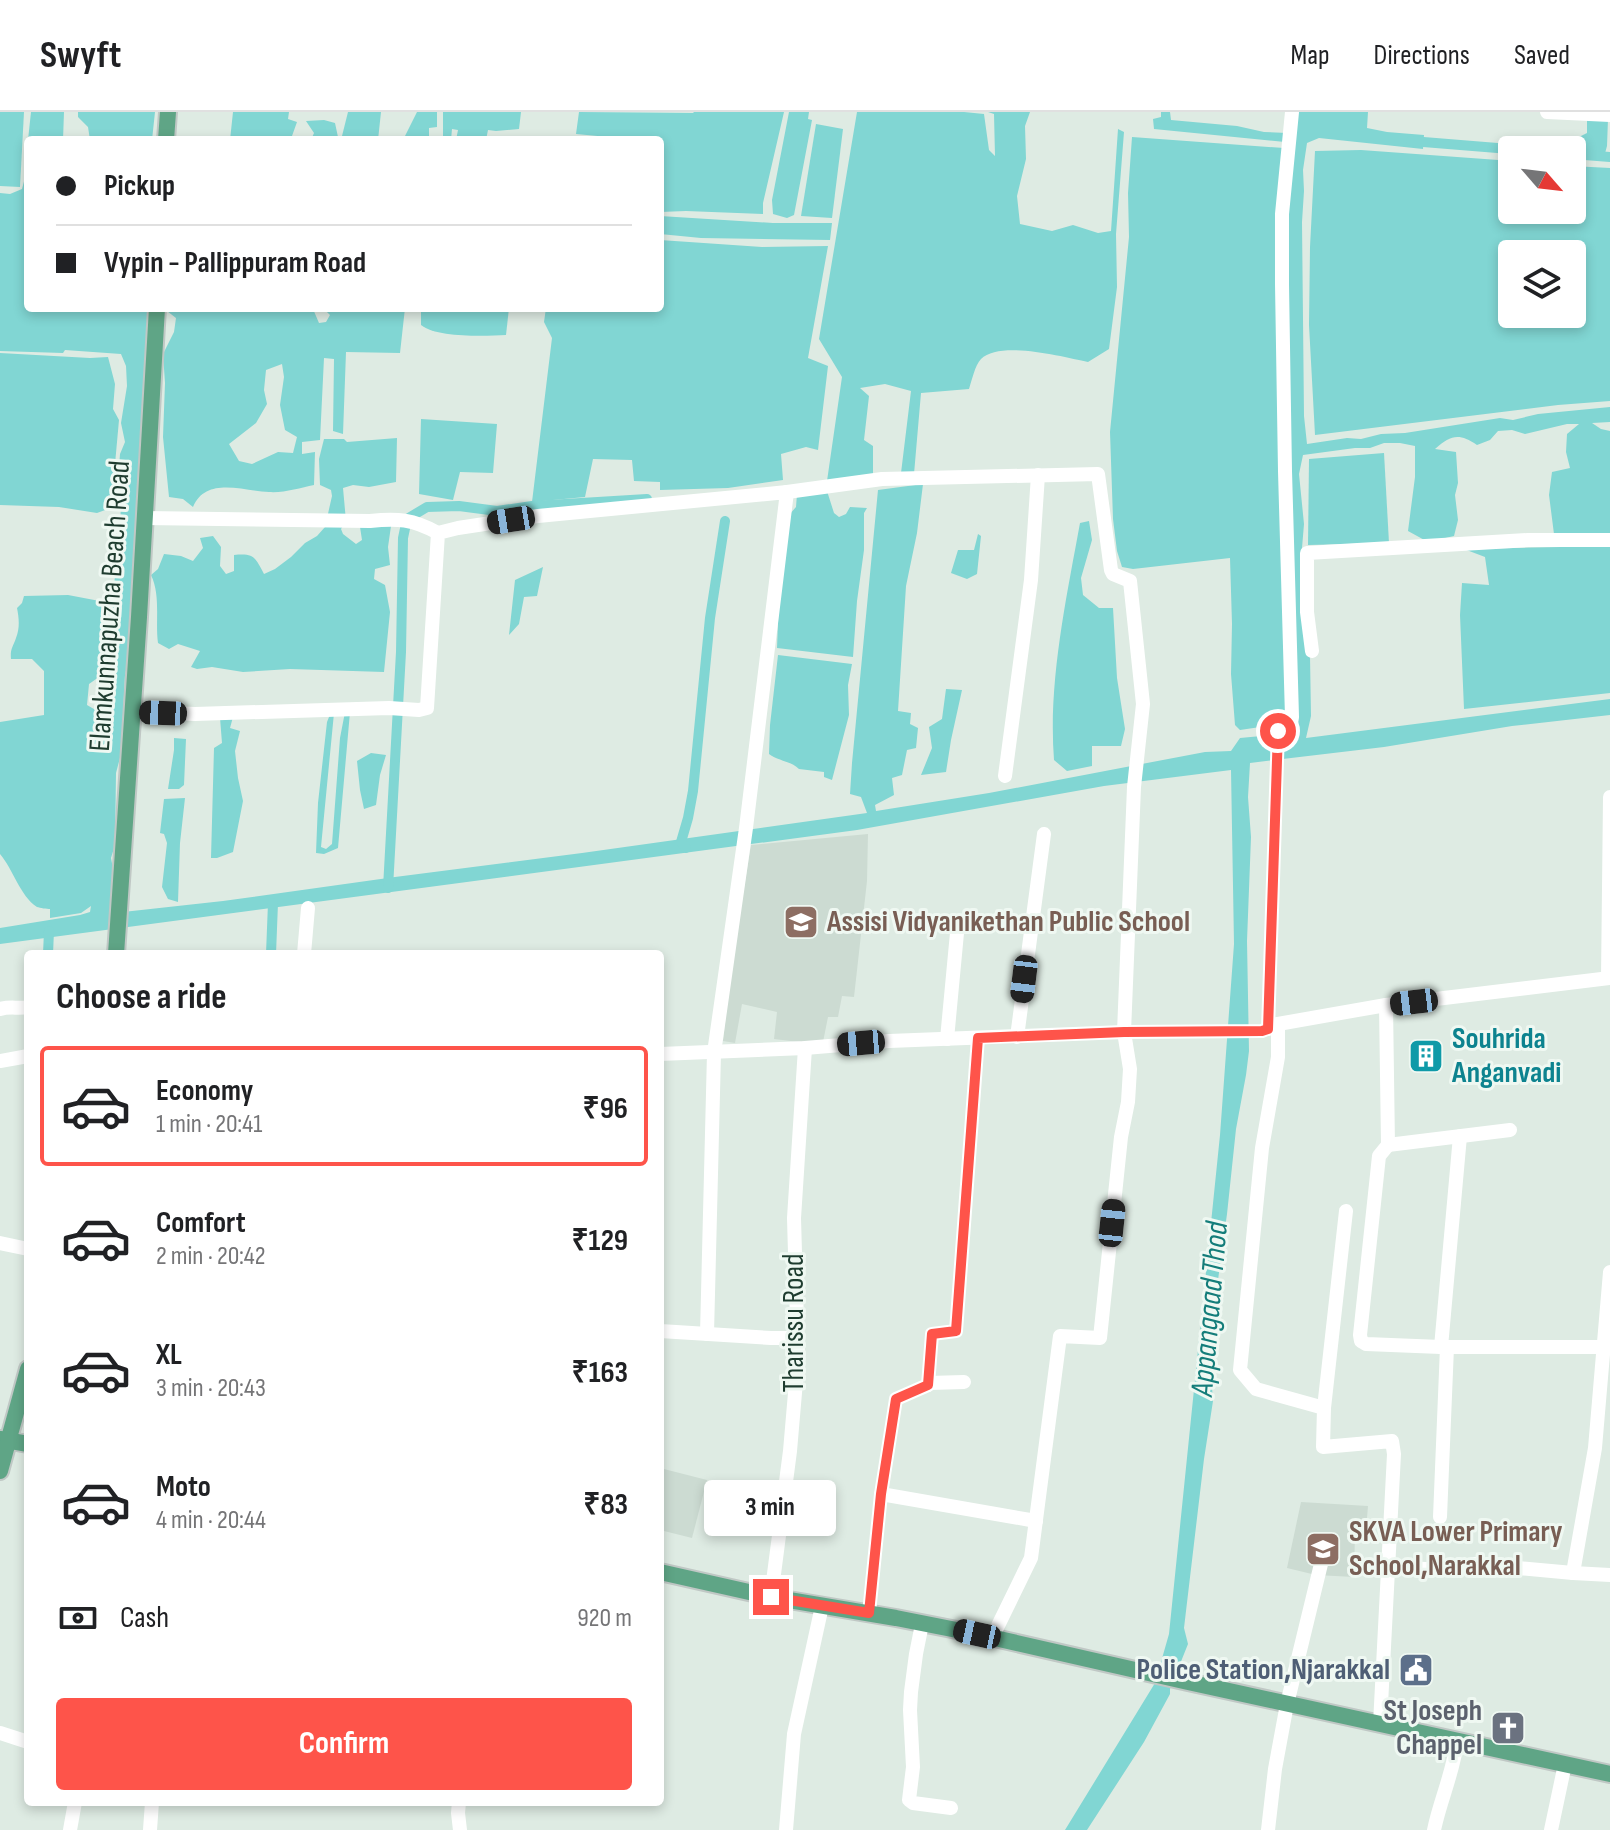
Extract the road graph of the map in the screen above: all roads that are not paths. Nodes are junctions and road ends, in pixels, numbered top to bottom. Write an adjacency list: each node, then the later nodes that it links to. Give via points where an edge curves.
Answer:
1 (168, 112): 5 (main road)
2 (1292, 112): 25 (street, via 1282,214 1292,717 1290,729 1278,731)
3 (1547, 112): 4 (street)
4 (1610, 115)
5 (166, 136)
6 (157, 312): 9 (main road, Elamkunnapuzha Beach Road)
7 (1038, 475): 8 (street, via 882,479); 14 (street, via 1031,580); 26 (street, via 1098,474 1111,570 1130,581 1143,704 1134,787)
8 (787, 492): 10 (street, via 538,516); 31 (street)
9 (144, 518): 10 (street, via 396,518); 13 (main road, Elamkunnapuzha Beach Road)
10 (438, 533): 13 (street, via 427,708)
11 (1610, 540): 12 (street, via 1307,553)
12 (1312, 651)
13 (132, 711): 19 (main road, Elamkunnapuzha Beach Road)
14 (1005, 776)
15 (1610, 797): 21 (street)
16 (1044, 834): 27 (street)
17 (308, 908): 20 (street)
18 (957, 933): 29 (street)
19 (116, 946)
20 (304, 950)
21 (1609, 978): 22 (street)
22 (1386, 1005): 25 (street); 37 (street)
23 (24, 1007): 24 (street)
24 (0, 1009)
25 (1269, 1028): 26 (street); 50 (street, via 1278,1057 1262,1148 1240,1370 1256,1389)
26 (1124, 1032): 27 (street); 56 (street, via 1128,1102 1100,1338 1060,1336)
27 (1017, 1037): 28 (street)
28 (978, 1038): 29 (street); 49 (street, via 956,1331 932,1334)
29 (947, 1039): 30 (street)
30 (805, 1048): 31 (street); 44 (street, Tharissu Road, via 794,1218)
31 (714, 1053): 32 (street); 43 (street)
32 (664, 1054)
33 (24, 1057): 34 (street)
34 (0, 1061)
35 (1510, 1130): 36 (street)
36 (1460, 1136): 37 (street); 45 (street)
37 (1388, 1145): 45 (street, via 1379,1156 1361,1341)
38 (1346, 1211): 50 (street)
39 (0, 1243): 40 (street)
40 (24, 1248)
41 (1610, 1272): 46 (street)
42 (664, 1331): 43 (street)
43 (707, 1334): 44 (street)
44 (797, 1338): 64 (street, Tharissu Road, via 790,1451)
45 (1444, 1347): 46 (street); 55 (street)
46 (1604, 1347): 62 (street, via 1595,1448)
47 (24, 1381): 51 (main road)
48 (964, 1382): 49 (street)
49 (928, 1385): 54 (street, via 896,1399)
50 (1324, 1408): 59 (street, via 1323,1447 1392,1441)
51 (4, 1439): 52 (main road); 53 (main road)
52 (24, 1443)
53 (0, 1471)
54 (881, 1494): 56 (street); 66 (street)
55 (1440, 1517)
56 (1036, 1521): 68 (street, via 1031,1558)
57 (1321, 1564): 69 (street)
58 (1474, 1564): 62 (street)
59 (1388, 1567): 60 (street); 70 (street)
60 (1444, 1570)
61 (664, 1573): 64 (main road)
62 (1573, 1573): 63 (street)
63 (1610, 1575)
64 (771, 1597): 65 (main road)
65 (822, 1606): 66 (main road); 83 (street, via 794,1734)
66 (869, 1613): 67 (main road)
67 (922, 1624): 68 (main road); 79 (street, via 911,1692 909,1800)
68 (992, 1638): 69 (main road)
69 (1287, 1704): 70 (main road); 84 (street)
70 (1380, 1724): 73 (main road)
71 (0, 1733): 72 (street)
72 (24, 1741)
73 (1457, 1741): 74 (main road); 85 (street)
74 (1565, 1764): 75 (main road); 86 (street)
75 (1610, 1774)
76 (74, 1806): 80 (street)
77 (152, 1806): 81 (street)
78 (459, 1806): 82 (street)
79 (951, 1808)
80 (70, 1830)
81 (150, 1830)
82 (460, 1830)
83 (786, 1830)
84 (1268, 1830)
85 (1434, 1830)
86 (1551, 1830)

